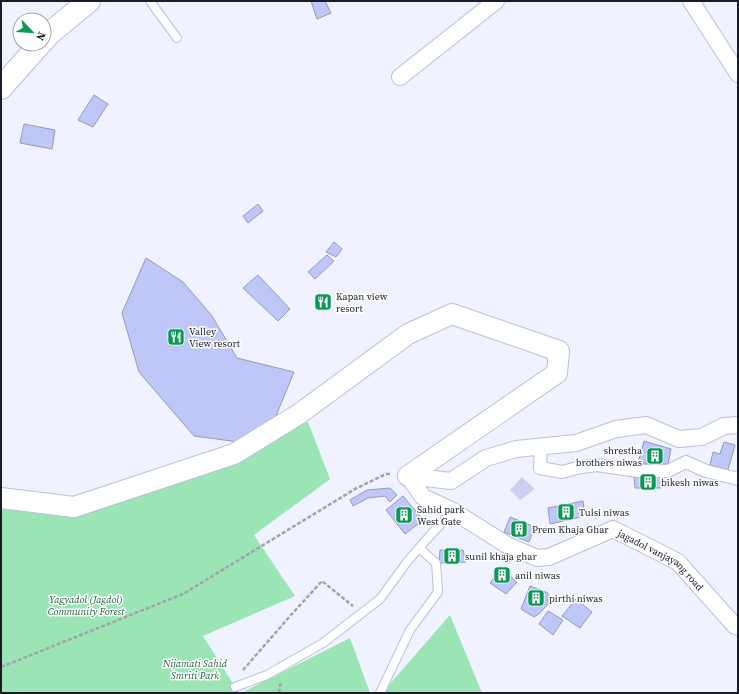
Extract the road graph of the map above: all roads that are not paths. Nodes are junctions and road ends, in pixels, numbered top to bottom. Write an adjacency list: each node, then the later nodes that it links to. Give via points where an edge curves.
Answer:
1 (89, 1): 5 (main road)
2 (150, 1): 6 (lane)
3 (496, 1): 9 (street)
4 (691, 1): 8 (street)
5 (52, 32)
6 (177, 38)
7 (33, 52): 10 (main road)
8 (738, 74)
9 (400, 77)
10 (1, 88)
11 (738, 425): 12 (street, via 724,426 702,436 679,439 646,425 616,429 576,443)
12 (541, 446): 13 (street, via 516,449 486,458 451,481); 14 (street, via 540,468 562,472 597,465 638,471 668,471 686,462 706,471)
13 (408, 476): 15 (street, via 557,373 559,351 452,314 408,334 299,414 234,454 74,507); 16 (street, jagadol vanjayang road, via 423,497)
14 (738, 479)
15 (1, 498)
16 (453, 511): 17 (lane); 18 (street, jagadol vanjayang road, via 507,545 537,558 549,557 614,529 678,562)
17 (419, 548): 19 (lane, via 380,599 323,643 267,675); 20 (lane, via 436,563 438,592 410,630)
18 (738, 627)
19 (235, 687)
20 (380, 693)

